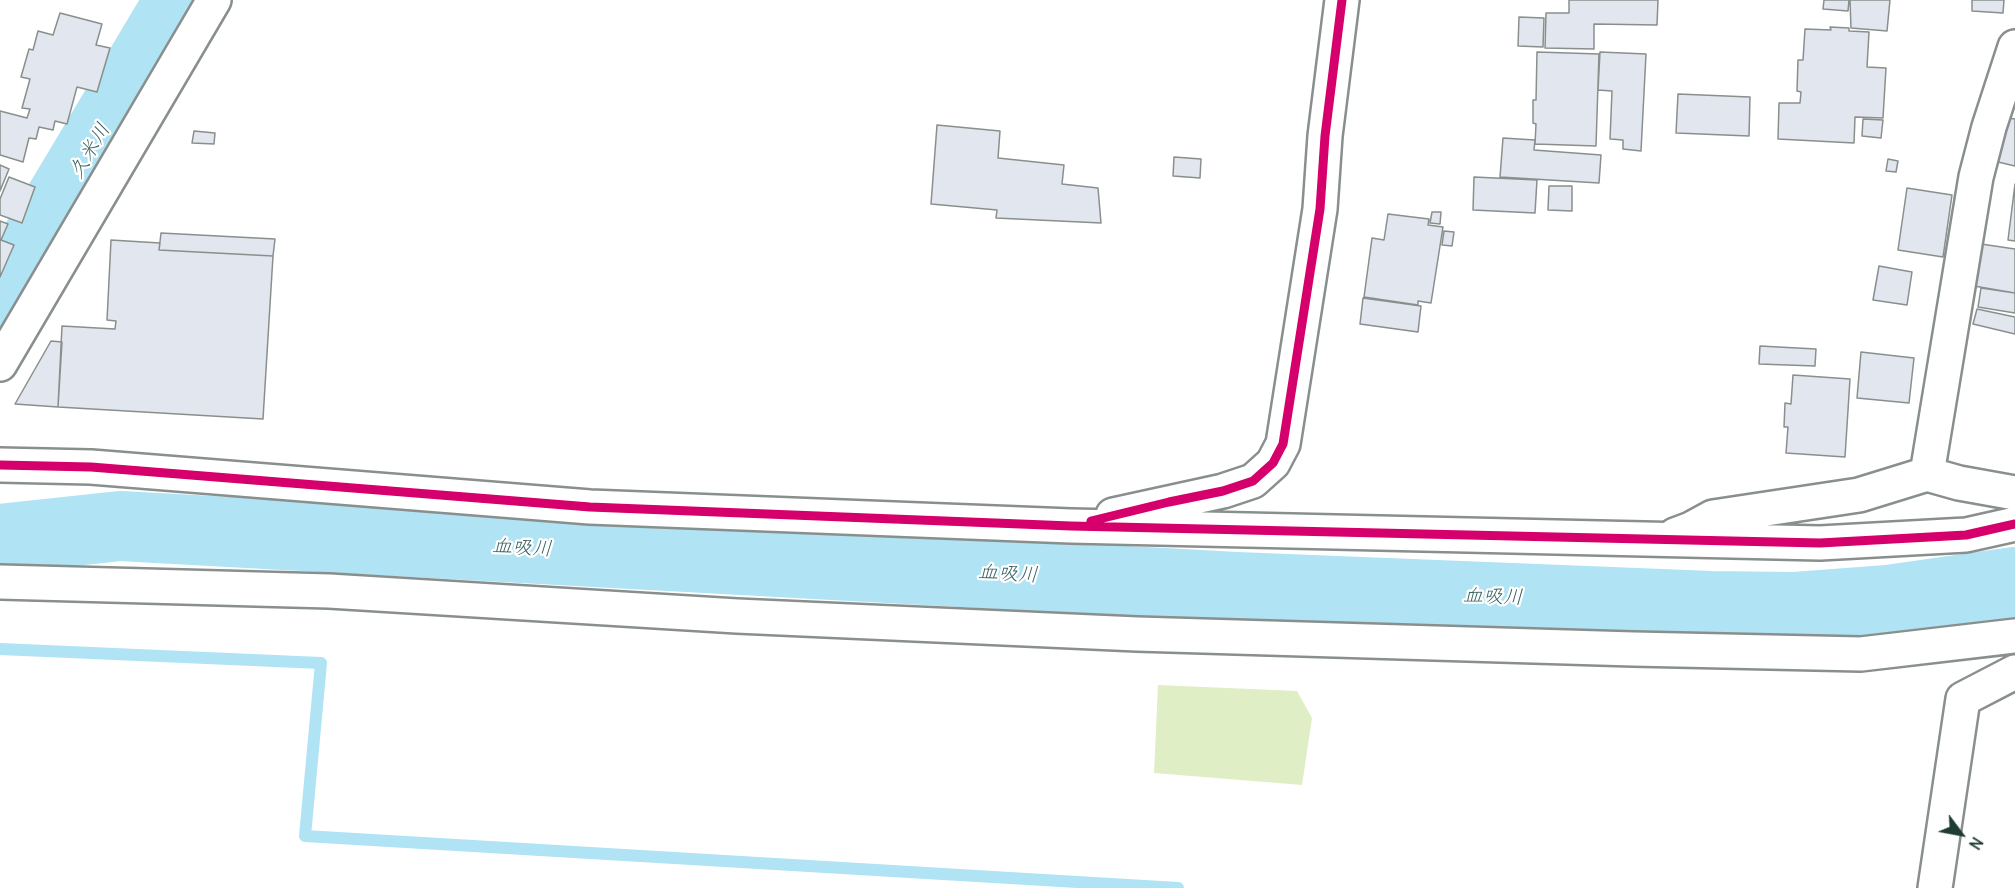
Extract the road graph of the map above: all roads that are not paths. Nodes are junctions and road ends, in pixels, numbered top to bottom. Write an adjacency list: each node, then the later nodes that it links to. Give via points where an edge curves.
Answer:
1 (214, 0): 4 (street)
2 (1342, 0): 9 (street, via 1320,209 1283,444 1273,463 1252,481)
3 (2015, 47): 6 (street, via 1976,177)
4 (0, 364)
5 (0, 465): 9 (street, via 92,467 590,507)
6 (1927, 474): 7 (street); 10 (street, via 1858,495 1713,517)
7 (2015, 493)
8 (2015, 524): 10 (street, via 1966,535 1820,543)
9 (1071, 526): 10 (street)
10 (1665, 538)
11 (0, 582): 12 (street, via 329,591 726,616 1125,634 1634,649 1861,654)
12 (2015, 636)
13 (2015, 672): 14 (street, via 1964,699)
14 (1935, 888)

